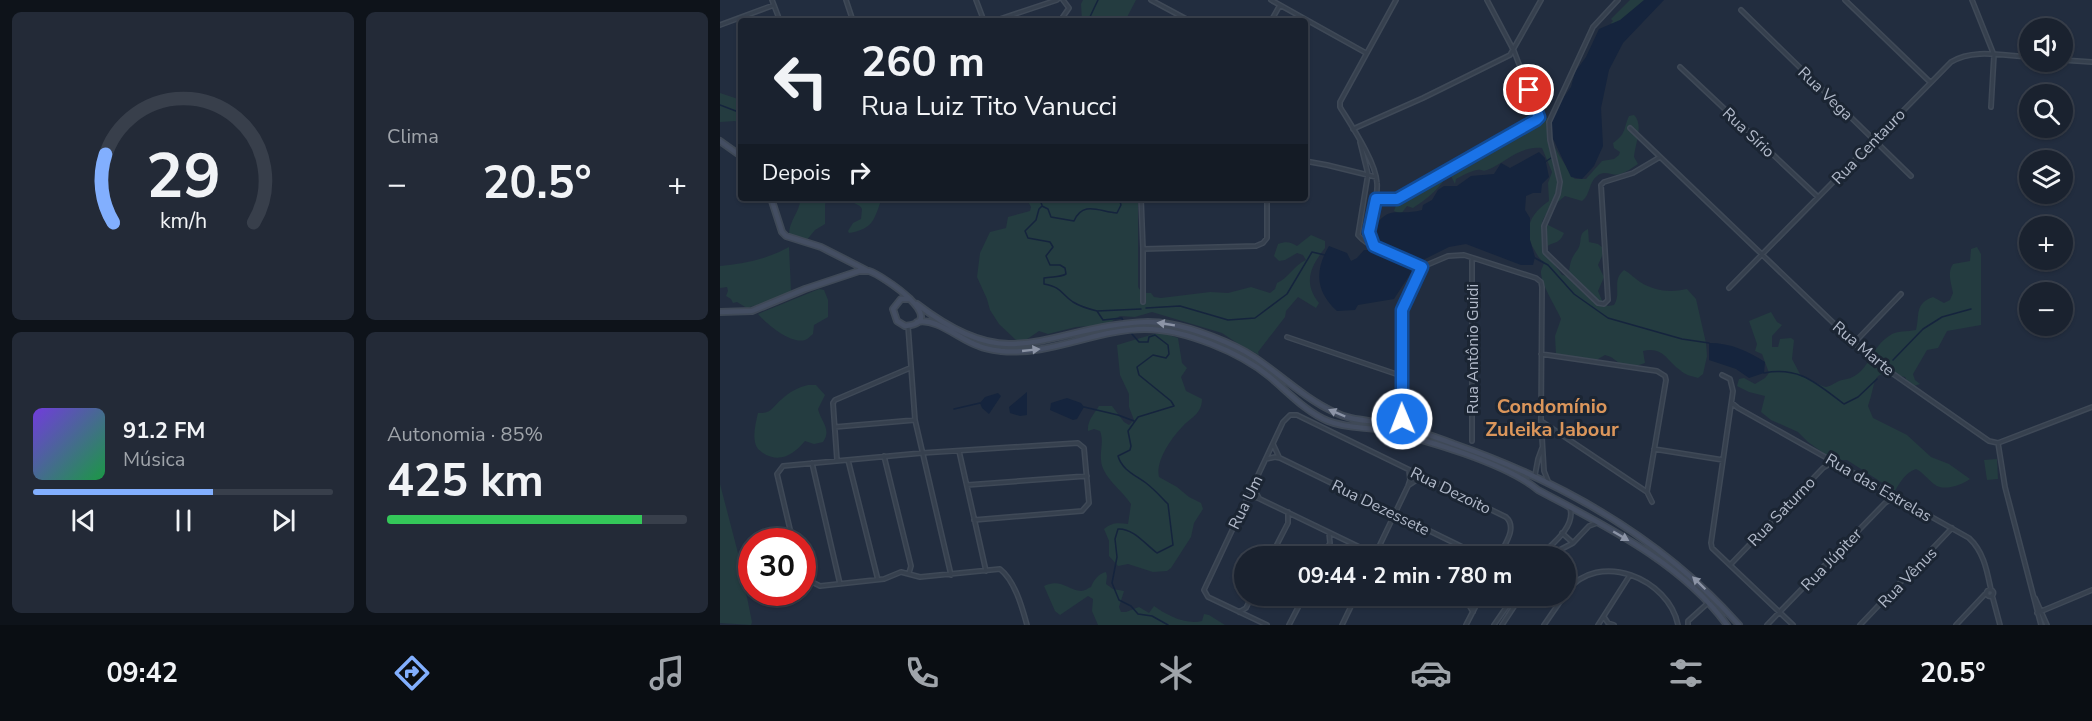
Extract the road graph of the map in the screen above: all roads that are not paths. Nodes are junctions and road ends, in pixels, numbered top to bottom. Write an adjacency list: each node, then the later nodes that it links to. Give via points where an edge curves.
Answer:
1 (772, 0): 14 (street)
2 (846, 0): 20 (street)
3 (976, 0): 21 (street)
4 (1057, 0): 22 (street)
5 (1063, 0): 23 (street, via 1069,8)
6 (1151, 0): 24 (street)
7 (1271, 0): 15 (street)
8 (1396, 0): 30 (street)
9 (1487, 0): 29 (street)
10 (1541, 0): 29 (street)
11 (1618, 0): 44 (street, via 1593,27 1548,127 1560,182 1544,226 1545,252 1598,303 1608,300 1601,185)
12 (1845, 0): 36 (street)
13 (1972, 0): 31 (street)
14 (774, 5): 18 (street); 19 (street)
15 (1280, 5): 25 (street); 26 (street)
16 (1741, 10): 40 (street, Rua Vega)
17 (738, 18): 28 (street)
18 (739, 18)
19 (779, 18)
20 (852, 18)
21 (983, 18)
22 (1003, 18)
23 (1062, 18)
24 (1184, 18)
25 (1273, 18)
26 (1303, 18)
27 (1308, 21): 30 (street)
28 (720, 25)
29 (1514, 51): 39 (street); 50 (street, via 1539,117 1397,199)
30 (1366, 53): 39 (street, via 1340,102)
31 (1994, 56): 32 (street, Rua Centauro); 36 (street, Rua Centauro, via 1975,54 1959,58); 37 (street)
32 (2019, 57)
33 (2073, 61): 34 (street)
34 (2092, 62)
35 (1680, 67): 49 (street, Rua Sírio)
36 (1931, 82): 40 (street, Rua Centauro)
37 (1991, 107)
38 (1630, 128): 44 (street, Rua Marte)
39 (1353, 129): 42 (street)
40 (1874, 140): 47 (street, Rua Vega); 49 (street, Rua Centauro)
41 (720, 141): 43 (main road)
42 (1360, 141): 46 (street); 48 (street)
43 (738, 154)
44 (1660, 157): 56 (street, Rua Marte)
45 (1308, 162): 46 (street)
46 (1368, 174): 48 (street); 54 (street, via 1358,232)
47 (1911, 176)
48 (1376, 177): 50 (street)
49 (1818, 197): 56 (street, Rua Centauro)
50 (1376, 199): 54 (street, via 1369,232)
51 (772, 201): 59 (main road, via 786,236 821,246)
52 (1141, 201): 55 (street)
53 (1267, 201): 55 (street, via 1267,238 1256,246)
54 (1374, 246): 58 (street)
55 (1143, 249): 64 (street)
56 (1761, 255): 61 (street, Rua Centauro); 71 (street, Rua Marte)
57 (1472, 258): 58 (street, via 1448,256); 72 (street, via 1538,279 1542,287); 85 (street, Rua Antônio Guidi)
58 (1422, 267): 75 (street, via 1402,310)
59 (868, 271): 60 (main road); 67 (main road, via 805,289 752,311)
60 (892, 285): 63 (main road); 65 (main road, via 897,293)
61 (1729, 288)
62 (1901, 294): 71 (street)
63 (910, 299): 65 (main road, via 902,298); 66 (main road)
64 (1143, 303)
65 (895, 304): 69 (main road, via 896,319)
66 (917, 304): 68 (main road, via 921,312); 103 (main road, one-way to 66, via 1432,437 1335,413 1254,357 1169,324 1124,324 1007,344 966,334)
67 (720, 312)
68 (916, 322): 69 (main road); 108 (main road, one-way to 108, via 932,322 979,346 1011,351 1145,329 1188,335 1250,362 1327,420 1455,450 1510,472)
69 (908, 326): 73 (street)
70 (1287, 337): 75 (street)
71 (1854, 343): 86 (street, Rua Marte, via 1989,441)
72 (1541, 354): 83 (street); 89 (street, via 1657,371 1665,376)
73 (910, 368): 82 (street); 84 (street, via 836,399)
74 (1722, 375): 76 (street, via 1733,385)
75 (1402, 376): 81 (street)
76 (1732, 403): 78 (street, Rua das Estrelas); 79 (street)
77 (2092, 407): 86 (street)
78 (1738, 408): 79 (street); 98 (street, Rua das Estrelas)
79 (1731, 411): 97 (street)
80 (1290, 416): 87 (street, Rua Um); 100 (street, Rua Dezoito)
81 (1402, 419)
82 (915, 420): 84 (street); 91 (street)
83 (1541, 421): 88 (street); 109 (street)
84 (835, 427): 94 (street)
85 (1472, 441)
86 (1998, 443): 152 (street, via 2005,488)
87 (1273, 444): 93 (street); 96 (street, Rua Um)
88 (1543, 447): 103 (street); 104 (street)
89 (1654, 449): 97 (street); 109 (street)
90 (959, 451): 91 (street); 101 (street, via 1078,443 1084,448); 106 (street)
91 (922, 453): 92 (street); 143 (street)
92 (884, 456): 95 (street); 142 (street, via 911,566)
93 (1280, 458): 96 (street); 119 (street, Rua Dezessete)
94 (837, 460): 95 (street); 99 (street)
95 (848, 460): 145 (street)
96 (1265, 460): 105 (street, Rua Um)
97 (1723, 460): 140 (street, via 1711,543)
98 (1835, 461): 110 (street, Rua das Estrelas); 140 (street, Rua Saturno, via 1823,468)
99 (812, 463): 125 (street, via 783,466 777,472); 147 (street)
100 (1409, 470): 102 (street, Rua Dezoito); 107 (street)
101 (1087, 476): 106 (street); 122 (street, via 1089,503 1082,511)
102 (1422, 476): 107 (street); 137 (street, Rua Dezoito, via 1506,517 1512,528)
103 (1535, 476): 104 (main road); 108 (main road)
104 (1548, 481): 112 (main road)
105 (1254, 484): 111 (street); 113 (street, Rua Um)
106 (967, 485): 122 (street)
107 (1408, 486): 119 (street)
108 (1538, 490): 114 (main road)
109 (1647, 492): 115 (street)
110 (1896, 496): 126 (street, Rua das Estrelas); 166 (street, Rua Júpiter)
111 (1260, 499): 113 (street); 118 (street)
112 (1579, 499): 114 (main road, via 1561,492); 121 (main road)
113 (1246, 500): 164 (street, Rua Um, via 1204,592)
114 (1558, 501): 116 (main road)
115 (1652, 502)
116 (1569, 507): 117 (main road); 128 (street, via 1571,516)
117 (1574, 510): 121 (main road, via 1606,525); 124 (main road)
118 (1288, 513): 120 (street); 123 (street)
119 (1395, 514): 135 (street); 136 (street, Rua Dezessete)
120 (1298, 518): 123 (street); 127 (street)
121 (1611, 518): 183 (main road, one-way to 121, via 1676,562)
122 (974, 520): 141 (street)
123 (1288, 523): 132 (street)
124 (1597, 523): 131 (street); 154 (main road, one-way to 154, via 1663,562)
125 (790, 528)
126 (1952, 528): 149 (street, Rua das Estrelas, via 1975,544 1985,563); 186 (street, Rua Vênus)
127 (1328, 532): 129 (street); 130 (street)
128 (1562, 533): 131 (street); 138 (street)
129 (1339, 537): 130 (street); 134 (street)
130 (1329, 543): 133 (street)
131 (1573, 543): 139 (street)
132 (1276, 546)
133 (1328, 546)
134 (1357, 546)
135 (1381, 546)
136 (1461, 546)
137 (1504, 546)
138 (1550, 546)
139 (1567, 546)
140 (1730, 565): 166 (street)
141 (986, 571): 143 (street); 171 (street, via 1004,572)
142 (909, 573): 143 (street, via 920,577); 145 (street)
143 (951, 575)
144 (1630, 575): 146 (street, via 1614,570 1596,572); 169 (street); 181 (street, via 1659,594 1673,610)
145 (878, 580): 147 (street)
146 (1576, 582)
147 (840, 584): 148 (street)
148 (816, 585)
149 (1991, 590): 151 (street); 153 (street, Rua das Estrelas)
150 (2092, 590): 163 (street)
151 (1987, 592): 153 (street); 187 (street)
152 (2033, 594): 163 (street); 167 (street)
153 (1992, 595): 188 (street)
154 (1709, 602): 170 (main road); 182 (street)
155 (1299, 606): 173 (street)
156 (1351, 606): 174 (street)
157 (1469, 606): 165 (street)
158 (1476, 606): 165 (street)
159 (1507, 606): 176 (street)
160 (1514, 606): 177 (street)
161 (1557, 606): 178 (street)
162 (1246, 608): 164 (street); 168 (street)
163 (2042, 611): 167 (street); 190 (street)
164 (1239, 612): 168 (street)
165 (1473, 612): 175 (street)
166 (1779, 612): 184 (street, Rua Júpiter); 185 (street)
167 (2037, 613): 189 (street)
168 (1249, 616): 172 (street)
169 (1604, 616): 179 (street); 180 (street)
170 (1727, 624)
171 (1027, 625)
172 (1267, 625)
173 (1289, 625)
174 (1342, 625)
175 (1468, 625)
176 (1494, 625)
177 (1502, 625)
178 (1544, 625)
179 (1598, 625)
180 (1614, 625)
181 (1678, 625)
182 (1688, 625)
183 (1739, 625)
184 (1767, 625)
185 (1793, 625)
186 (1860, 625)
187 (1956, 625)
188 (2000, 625)
189 (2041, 625)
190 (2047, 625)

